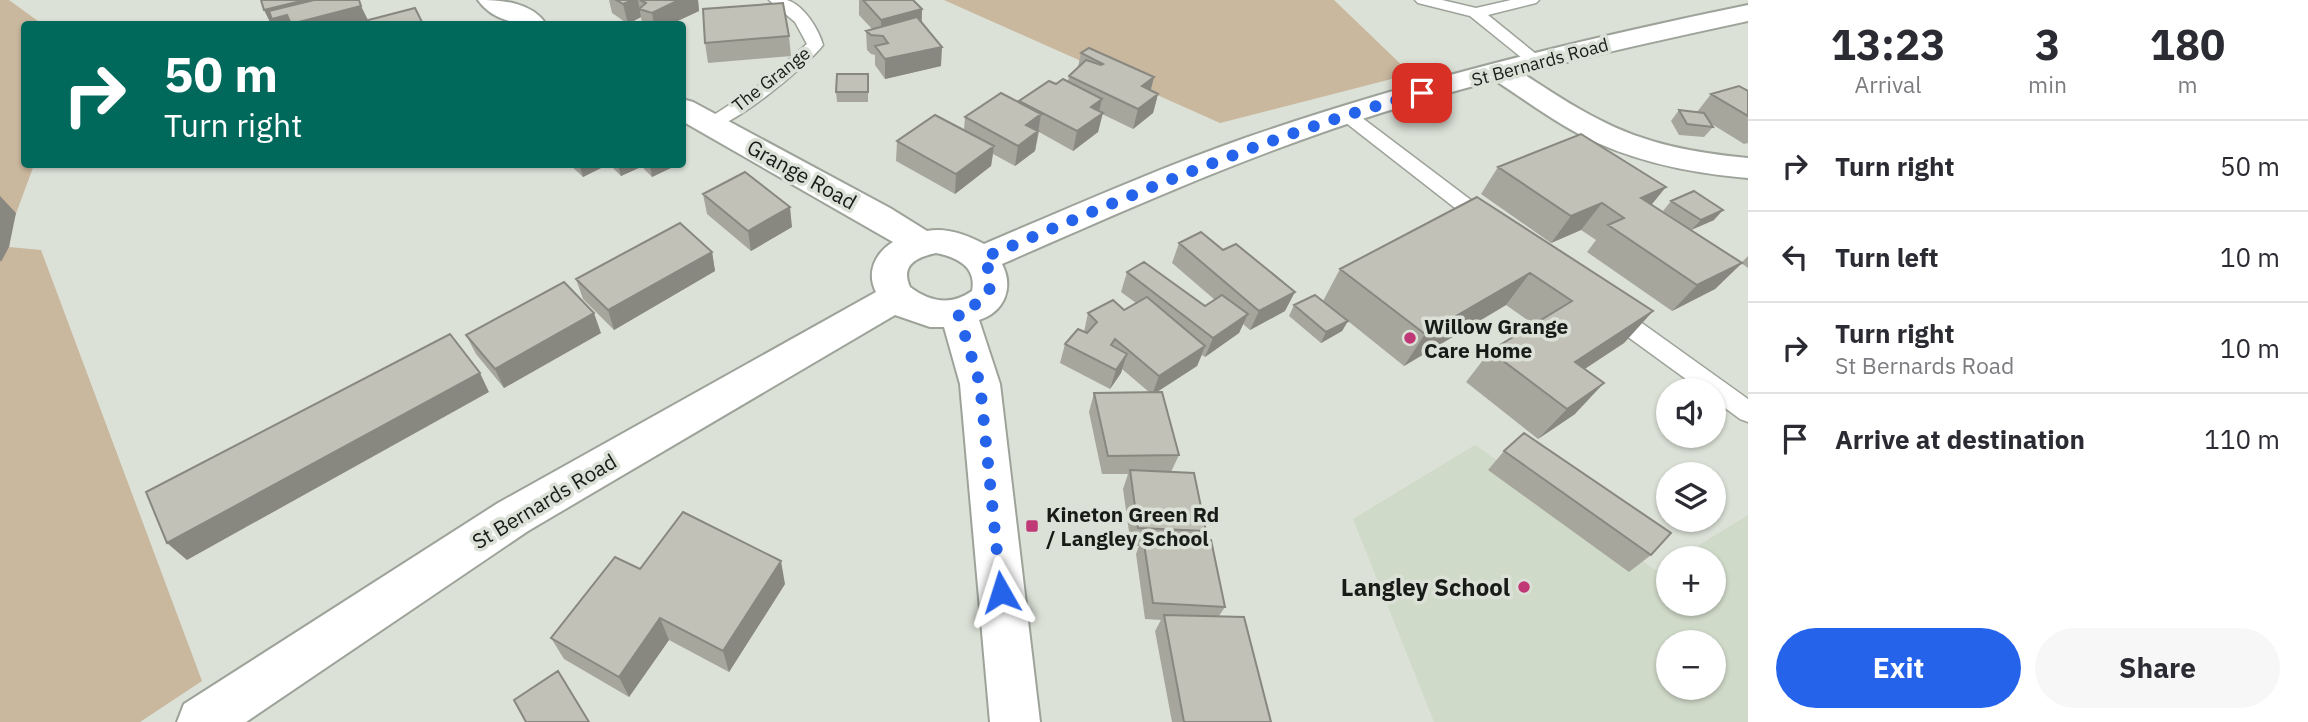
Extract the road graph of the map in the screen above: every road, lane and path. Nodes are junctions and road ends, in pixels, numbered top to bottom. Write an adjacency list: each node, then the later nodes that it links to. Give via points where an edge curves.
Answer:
1 (491, 0): 7 (street)
2 (777, 0): 12 (lane, The Grange, via 802,20 815,45 763,91)
3 (1423, 0): 5 (lane)
4 (1531, 0): 5 (lane)
5 (1476, 13): 8 (lane)
6 (1748, 13): 8 (street, St Bernards Road)
7 (528, 21)
8 (1538, 62): 9 (street, St Bernards Road)
9 (1501, 72): 11 (street, St Bernards Road); 13 (street, via 1600,132 1639,148 1688,161)
10 (686, 110): 12 (street, Grange Road)
11 (1347, 115): 14 (lane); 16 (street, St Bernards Road, via 1189,170)
12 (712, 124): 15 (street, Grange Road)
13 (1748, 168)
14 (1504, 235)
15 (920, 243): 16 (street, via 964,246); 17 (street, via 891,262 889,285)
16 (983, 258): 19 (street, via 992,283 988,294 978,305)
17 (897, 297): 19 (street, via 925,313); 21 (street, St Bernards Road, via 513,517)
18 (1593, 300): 20 (lane)
19 (958, 313): 22 (street, via 980,384)
20 (1748, 412)
21 (202, 722)
22 (1015, 722)

